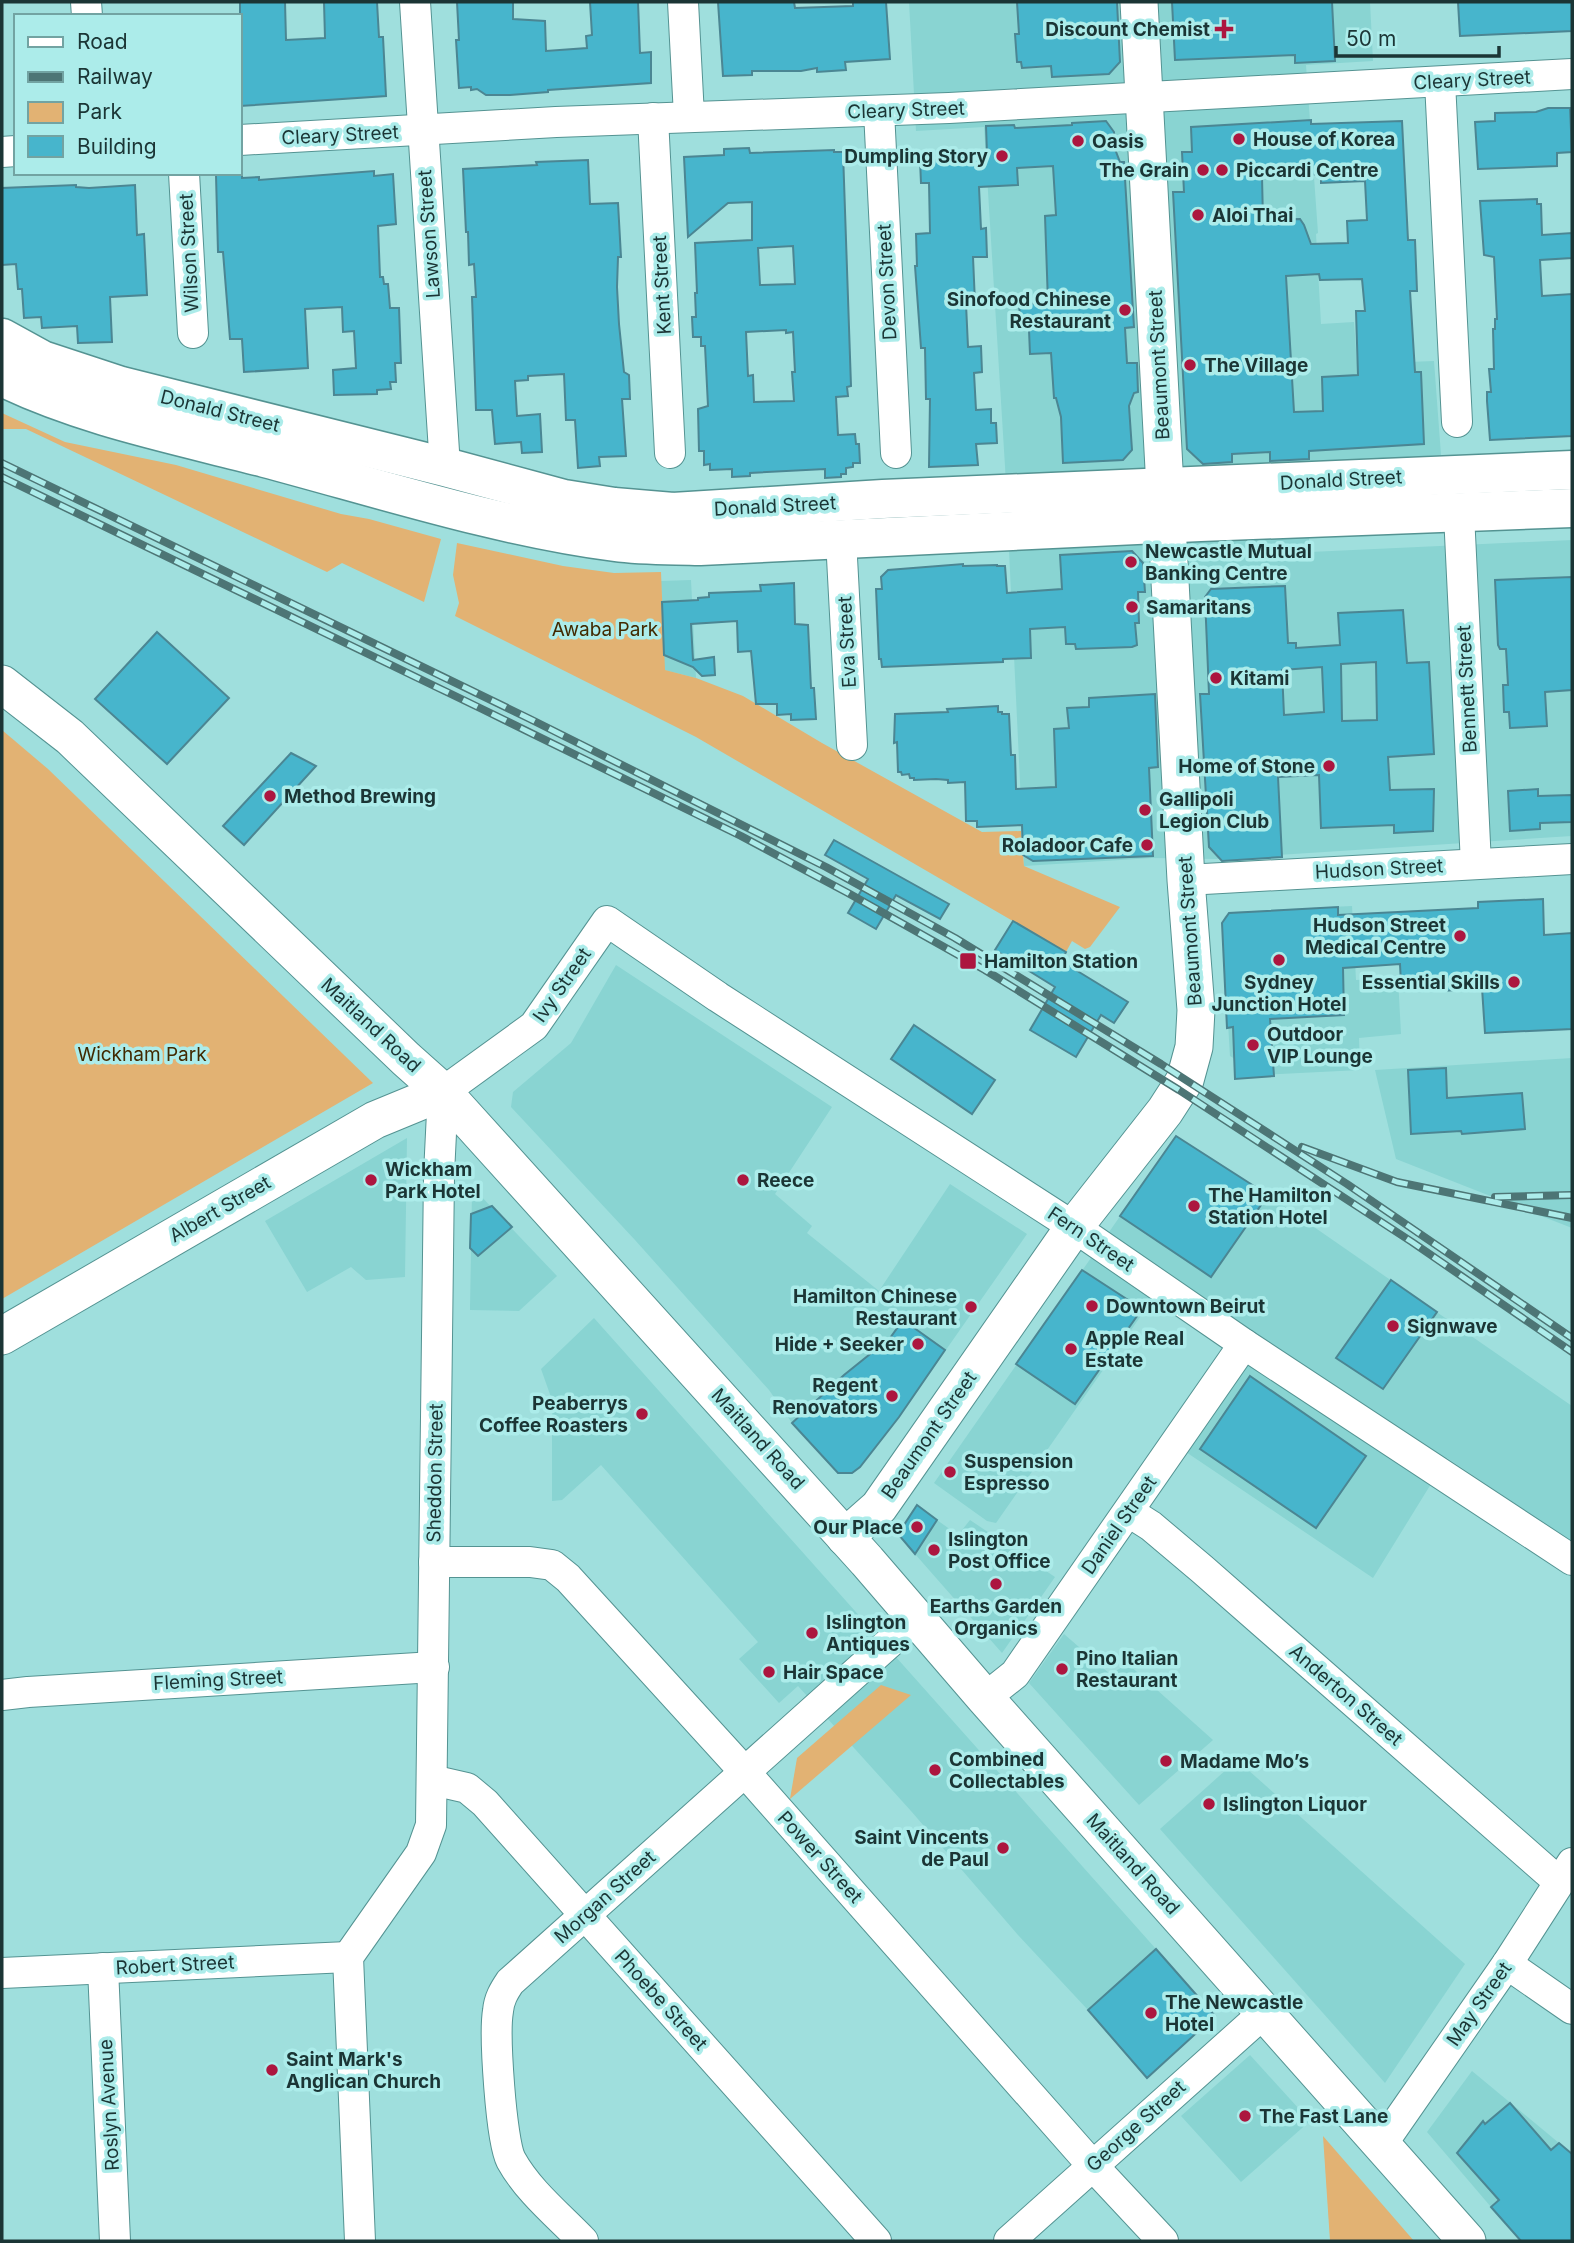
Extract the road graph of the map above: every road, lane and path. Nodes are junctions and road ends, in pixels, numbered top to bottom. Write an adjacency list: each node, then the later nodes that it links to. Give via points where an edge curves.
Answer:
1 (415, 2): 10 (street, Lawson Street)
2 (683, 2): 8 (street)
3 (1139, 2): 6 (main road, Beaumont Street)
4 (1572, 74): 5 (street, Cleary Street)
5 (1440, 82): 6 (street, Cleary Street); 16 (street)
6 (1144, 97): 7 (street, Cleary Street); 22 (main road, Beaumont Street)
7 (879, 111): 8 (street, Cleary Street); 18 (street, Devon Street)
8 (689, 116): 9 (street, Cleary Street)
9 (653, 118): 10 (street, Cleary Street); 17 (street, Kent Street)
10 (422, 131): 11 (street, Cleary Street); 19 (street, Lawson Street)
11 (242, 140)
12 (184, 175): 13 (street, Wilson Street)
13 (193, 333)
14 (2, 338): 19 (highway, Donald Street, via 42,359 121,386)
15 (2, 377): 21 (highway, Donald Street, via 97,414)
16 (1457, 422)
17 (670, 453)
18 (896, 453)
19 (445, 467): 21 (highway); 22 (highway, Donald Street, via 564,499 673,512 883,499)
20 (1572, 470): 22 (highway, Donald Street)
21 (448, 506): 25 (highway, Donald Street, via 560,534 618,543 700,546)
22 (1166, 506): 24 (highway, Donald Street); 25 (highway, Donald Street); 30 (main road, Beaumont Street)
23 (1572, 508): 24 (highway, Donald Street)
24 (1459, 514): 29 (street, Bennett Street)
25 (841, 539): 27 (street, Eva Street)
26 (2, 684): 32 (main road, Maitland Road, via 70,737 355,1012)
27 (852, 745)
28 (1572, 859): 29 (street, Hudson Street)
29 (1476, 864): 30 (street, Hudson Street)
30 (1186, 880): 33 (main road, Beaumont Street, via 1196,1010 1190,1066 1165,1111)
31 (607, 921): 32 (street, Ivy Street, via 534,1026); 33 (street, Fern Street)
32 (457, 1082): 34 (main road, Albert Street, via 375,1120); 37 (main road, Maitland Road); 39 (street, Sheddon Street, via 439,1174)
33 (1074, 1227): 35 (street, Fern Street); 37 (main road, Beaumont Street, via 878,1507)
34 (2, 1336)
35 (1244, 1343): 36 (street, Daniel Street); 38 (street, Fern Street)
36 (1129, 1512): 43 (street, Daniel Street, via 1015,1674); 46 (street, Anderton Street)
37 (845, 1537): 40 (main road, Maitland Road)
38 (1572, 1560)
39 (434, 1562): 41 (street, Sheddon Street); 44 (street, Power Street, via 552,1565)
40 (917, 1618): 43 (main road, Maitland Road); 44 (street, Morgan Street)
41 (434, 1667): 42 (street, Fleming Street); 45 (street, Sheddon Street)
42 (2, 1695)
43 (985, 1698): 53 (main road, Maitland Road)
44 (744, 1771): 47 (street, Morgan Street); 55 (street, Power Street)
45 (432, 1780): 47 (street, Phoebe Street, via 467,1788 485,1803); 48 (street, Sheddon Street, via 430,1825 421,1853)
46 (1566, 1872): 49 (street, May Street)
47 (585, 1914): 58 (street, Morgan Street, via 510,1982 500,1997 496,2033 510,2158); 59 (street, Phoebe Street)
48 (348, 1957): 50 (street, Robert Street); 57 (street)
49 (1507, 1964): 52 (street); 54 (street, May Street)
50 (103, 1968): 51 (street, Robert Street); 56 (street, Roslyn Avenue)
51 (2, 1973)
52 (1572, 2009)
53 (1265, 2012): 54 (main road, Maitland Road); 55 (street, George Street)
54 (1382, 2144): 62 (main road, Maitland Road)
55 (1092, 2165): 60 (street, George Street); 61 (street, Power Street)
56 (115, 2241)
57 (360, 2241)
58 (583, 2241)
59 (876, 2241)
60 (1009, 2241)
61 (1163, 2241)
62 (1467, 2241)

